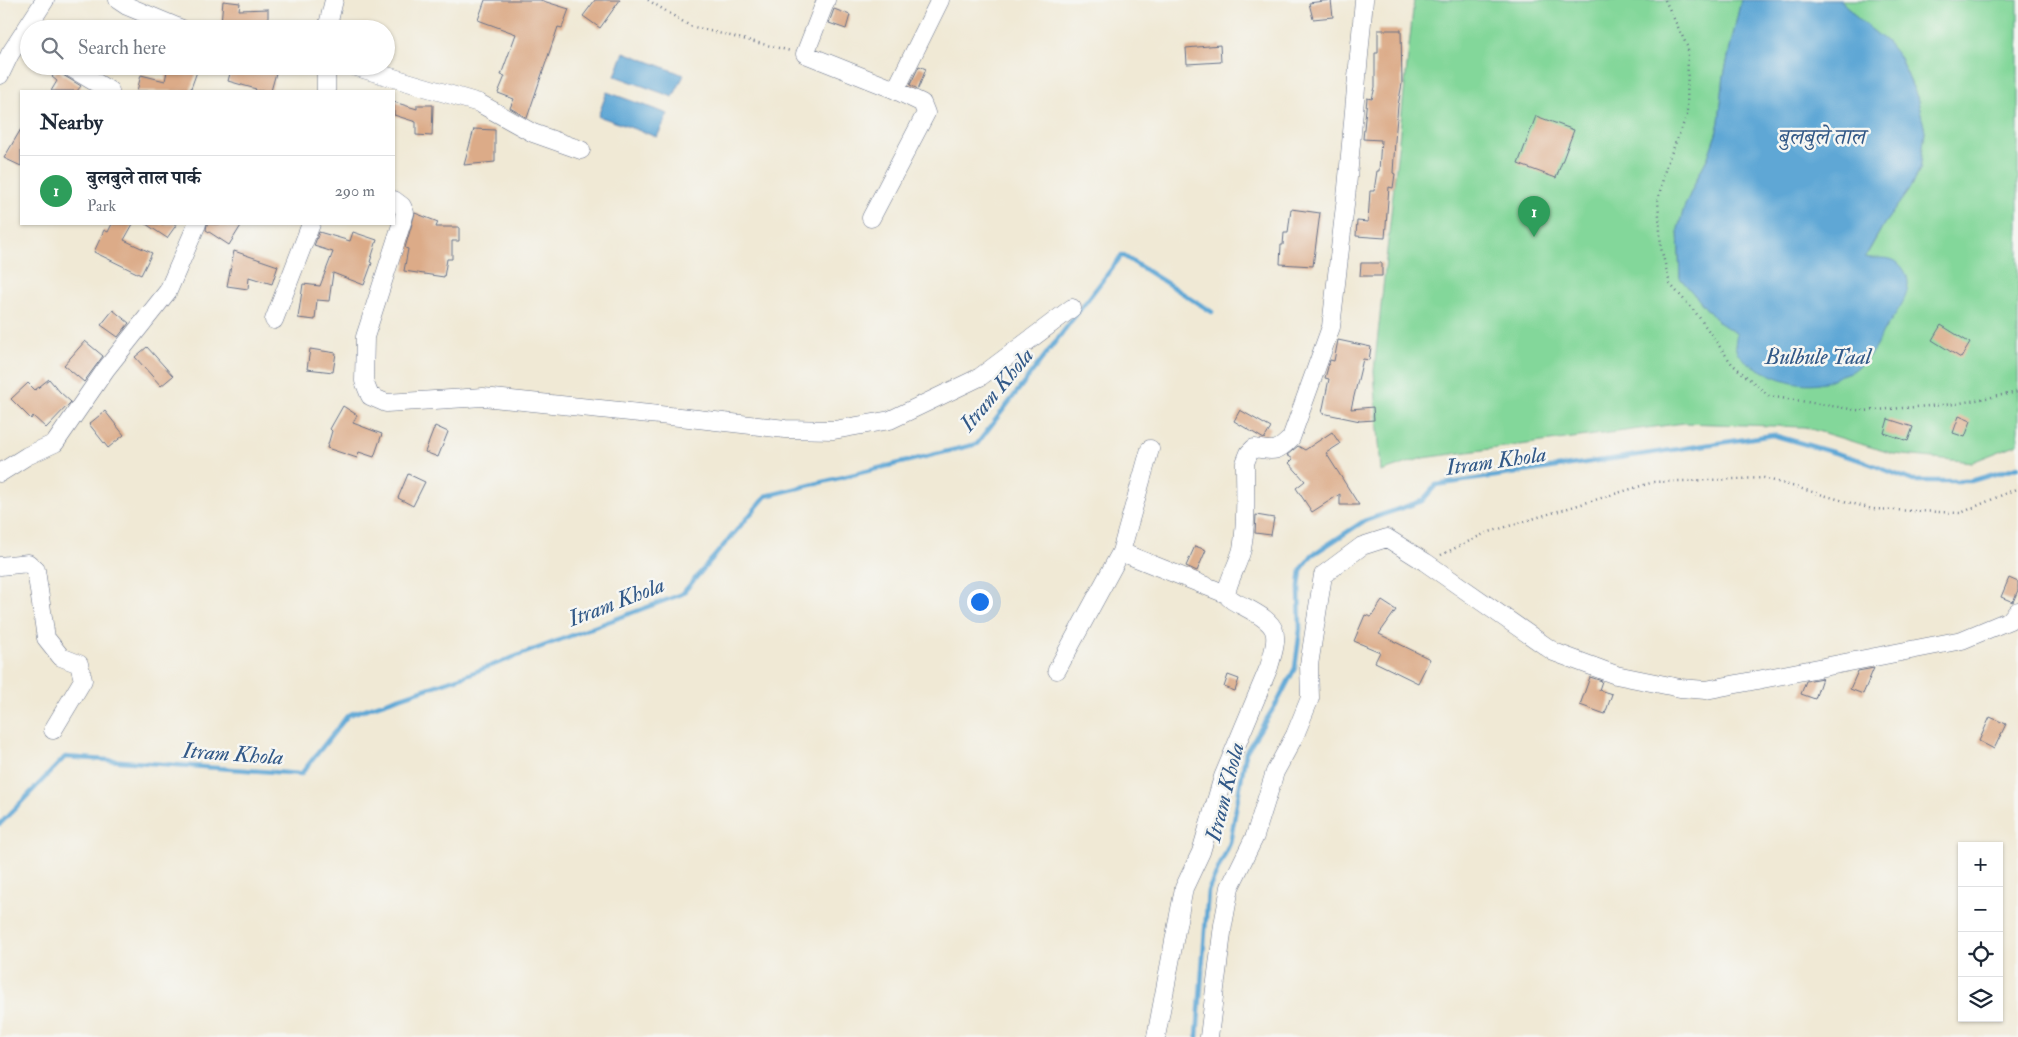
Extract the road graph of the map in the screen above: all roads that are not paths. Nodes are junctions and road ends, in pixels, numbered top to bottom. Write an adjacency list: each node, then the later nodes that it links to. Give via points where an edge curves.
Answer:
1 (45, 0): 7 (street)
2 (118, 0): 8 (street)
3 (334, 0): 9 (street)
4 (826, 0): 16 (street, via 805,54)
5 (940, 0): 16 (street, via 899,83)
6 (1364, 0): 30 (street, via 1331,327 1291,438 1274,451 1254,448 1245,463 1244,538)
7 (35, 20)
8 (160, 20)
9 (329, 20)
10 (20, 43): 11 (street)
11 (5, 50): 12 (street)
12 (0, 75)
13 (83, 75): 17 (street)
14 (326, 75): 18 (street)
15 (384, 75): 19 (street, via 479,103 533,133)
16 (893, 89): 21 (street, via 922,103 926,113)
17 (108, 90)
18 (326, 90)
19 (580, 150)
20 (395, 201): 24 (street, via 405,213 365,337 364,381 370,396 386,403 483,397 785,430 834,430 890,420 980,377)
21 (871, 218)
22 (197, 225): 27 (street, via 168,291 106,369 55,443)
23 (311, 225): 25 (street)
24 (1072, 308)
25 (274, 320)
26 (1150, 449): 28 (street)
27 (0, 473)
28 (1121, 552): 30 (street); 32 (street)
29 (0, 566): 33 (street, via 28,563 36,570 46,638 60,657 79,664 83,680)
30 (1226, 594): 34 (street, via 1270,624 1276,634 1274,650 1223,777 1201,852 1184,888)
31 (2018, 611): 35 (street, via 2010,620 1962,640 1706,690 1680,688 1616,675 1554,652 1387,538 1362,546 1322,575 1309,665 1310,698 1295,735 1274,772 1255,836 1230,887)
32 (1057, 670)
33 (53, 730)
34 (1156, 1037)
35 (1209, 1037)

